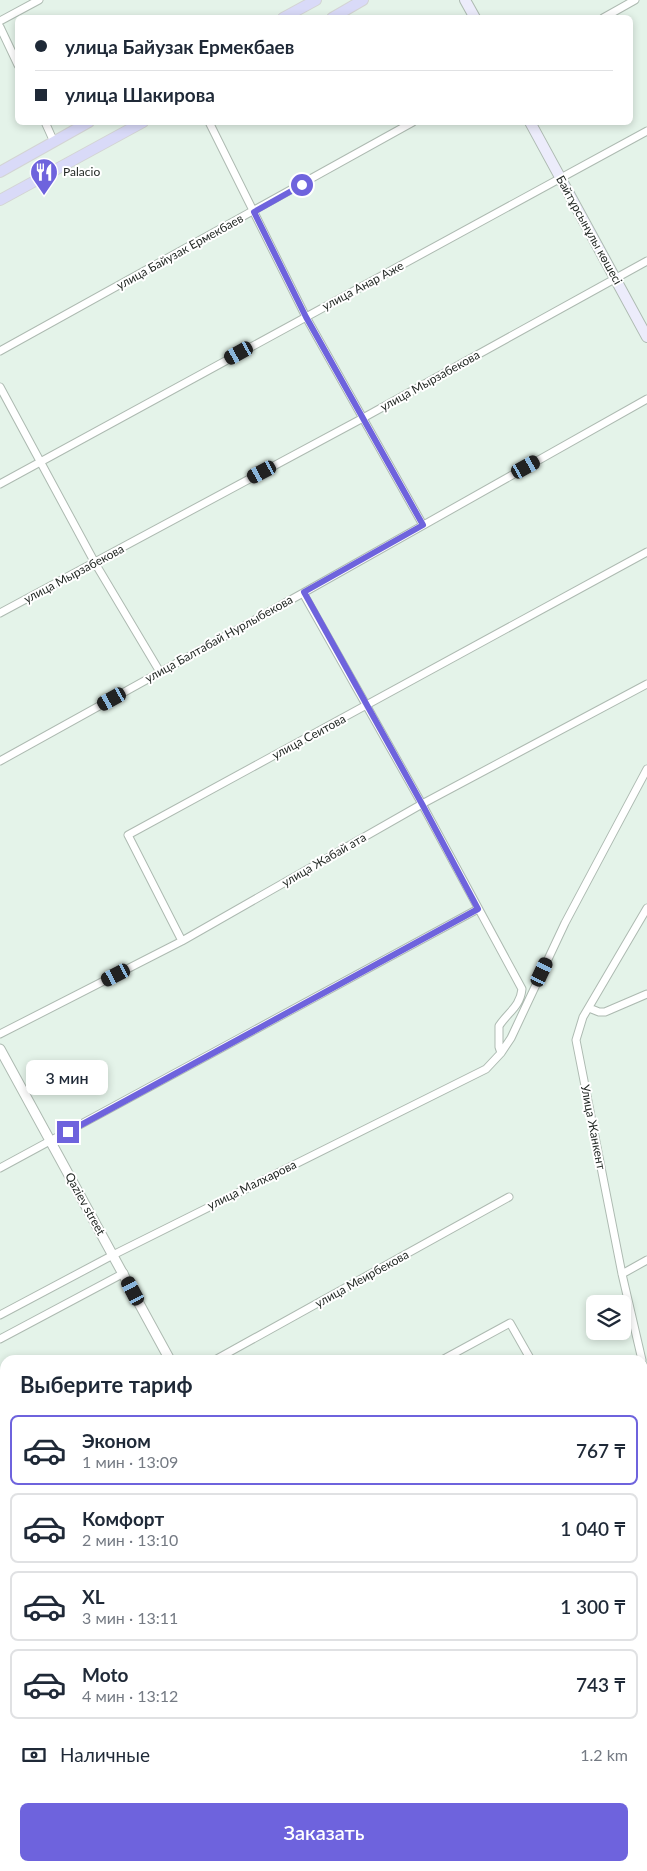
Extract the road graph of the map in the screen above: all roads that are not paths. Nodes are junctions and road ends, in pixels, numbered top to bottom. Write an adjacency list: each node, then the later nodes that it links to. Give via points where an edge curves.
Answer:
1 (39, 0): 10 (street)
2 (316, 0): 6 (main road)
3 (363, 0): 7 (main road)
4 (465, 0): 8 (main road)
5 (635, 0): 9 (street)
6 (288, 15)
7 (337, 15)
8 (472, 15)
9 (608, 15)
10 (0, 21)
11 (0, 28): 12 (street)
12 (15, 59)
13 (46, 125): 20 (street)
14 (85, 125): 20 (main road)
15 (138, 125): 23 (main road)
16 (210, 125): 24 (street)
17 (408, 125): 24 (street, улица Байузак Ермекбаев)
18 (532, 125): 22 (main road, Байтұрсынұлы көшесі)
19 (647, 132): 22 (street, улица Анар Аже)
20 (54, 142): 21 (main road)
21 (0, 172)
22 (561, 179): 26 (main road, Байтұрсынұлы көшесі); 27 (street, улица Анар Аже)
23 (0, 200)
24 (254, 212): 27 (street); 29 (street, улица Байузак Ермекбаев)
25 (647, 261): 26 (street, улица Мырзабекова)
26 (615, 278): 28 (main road, Байтұрсынұлы көшесі); 32 (street, улица Мырзабекова)
27 (306, 317): 32 (street); 33 (street, улица Анар Аже)
28 (647, 337)
29 (0, 351)
30 (0, 387): 33 (street)
31 (647, 399): 35 (street, улица Балтабай Нурлыбекова)
32 (363, 418): 35 (street); 37 (street, улица Мырзабекова)
33 (39, 462): 34 (street, улица Анар Аже); 37 (street)
34 (0, 484)
35 (423, 525): 38 (street, улица Балтабай Нурлыбекова)
36 (647, 552): 42 (street, улица Сеитова)
37 (94, 563): 39 (street, улица Мырзабекова); 40 (street)
38 (304, 592): 40 (street, улица Балтабай Нурлыбекова); 42 (street)
39 (0, 613)
40 (160, 672): 43 (street, улица Балтабай Нурлыбекова)
41 (647, 684): 45 (street, улица Жабай ата)
42 (367, 706): 45 (street); 48 (street, улица Сеитова, via 128,835)
43 (0, 761)
44 (647, 769): 53 (street, улица Малхарова, via 565,923)
45 (422, 804): 47 (street); 48 (street, улица Жабай ата)
46 (647, 908): 50 (street, Улица Жанкент)
47 (478, 909): 53 (street, via 522,989 518,1005 499,1026); 54 (street)
48 (182, 941): 51 (street, улица Жабай ата)
49 (647, 994): 50 (street, via 605,1012)
50 (589, 1008): 60 (street, Улица Жанкент, via 576,1040)
51 (0, 1034)
52 (0, 1049): 54 (street, Qaziev street)
53 (502, 1052): 57 (street, улица Малхарова, via 486,1069)
54 (50, 1141): 55 (street); 57 (street, Qaziev street)
55 (0, 1168)
56 (509, 1198): 64 (street, улица Меирбекова)
57 (113, 1255): 59 (street, Qaziev street); 61 (street, улица Малхарова)
58 (647, 1260): 60 (street)
59 (124, 1273): 62 (street); 63 (street, Qaziev street)
60 (622, 1274): 67 (street, Улица Жанкент)
61 (0, 1315)
62 (0, 1340)
63 (167, 1355)
64 (223, 1355)
65 (451, 1355): 66 (street, via 510,1323)
66 (528, 1355)
67 (640, 1355)

